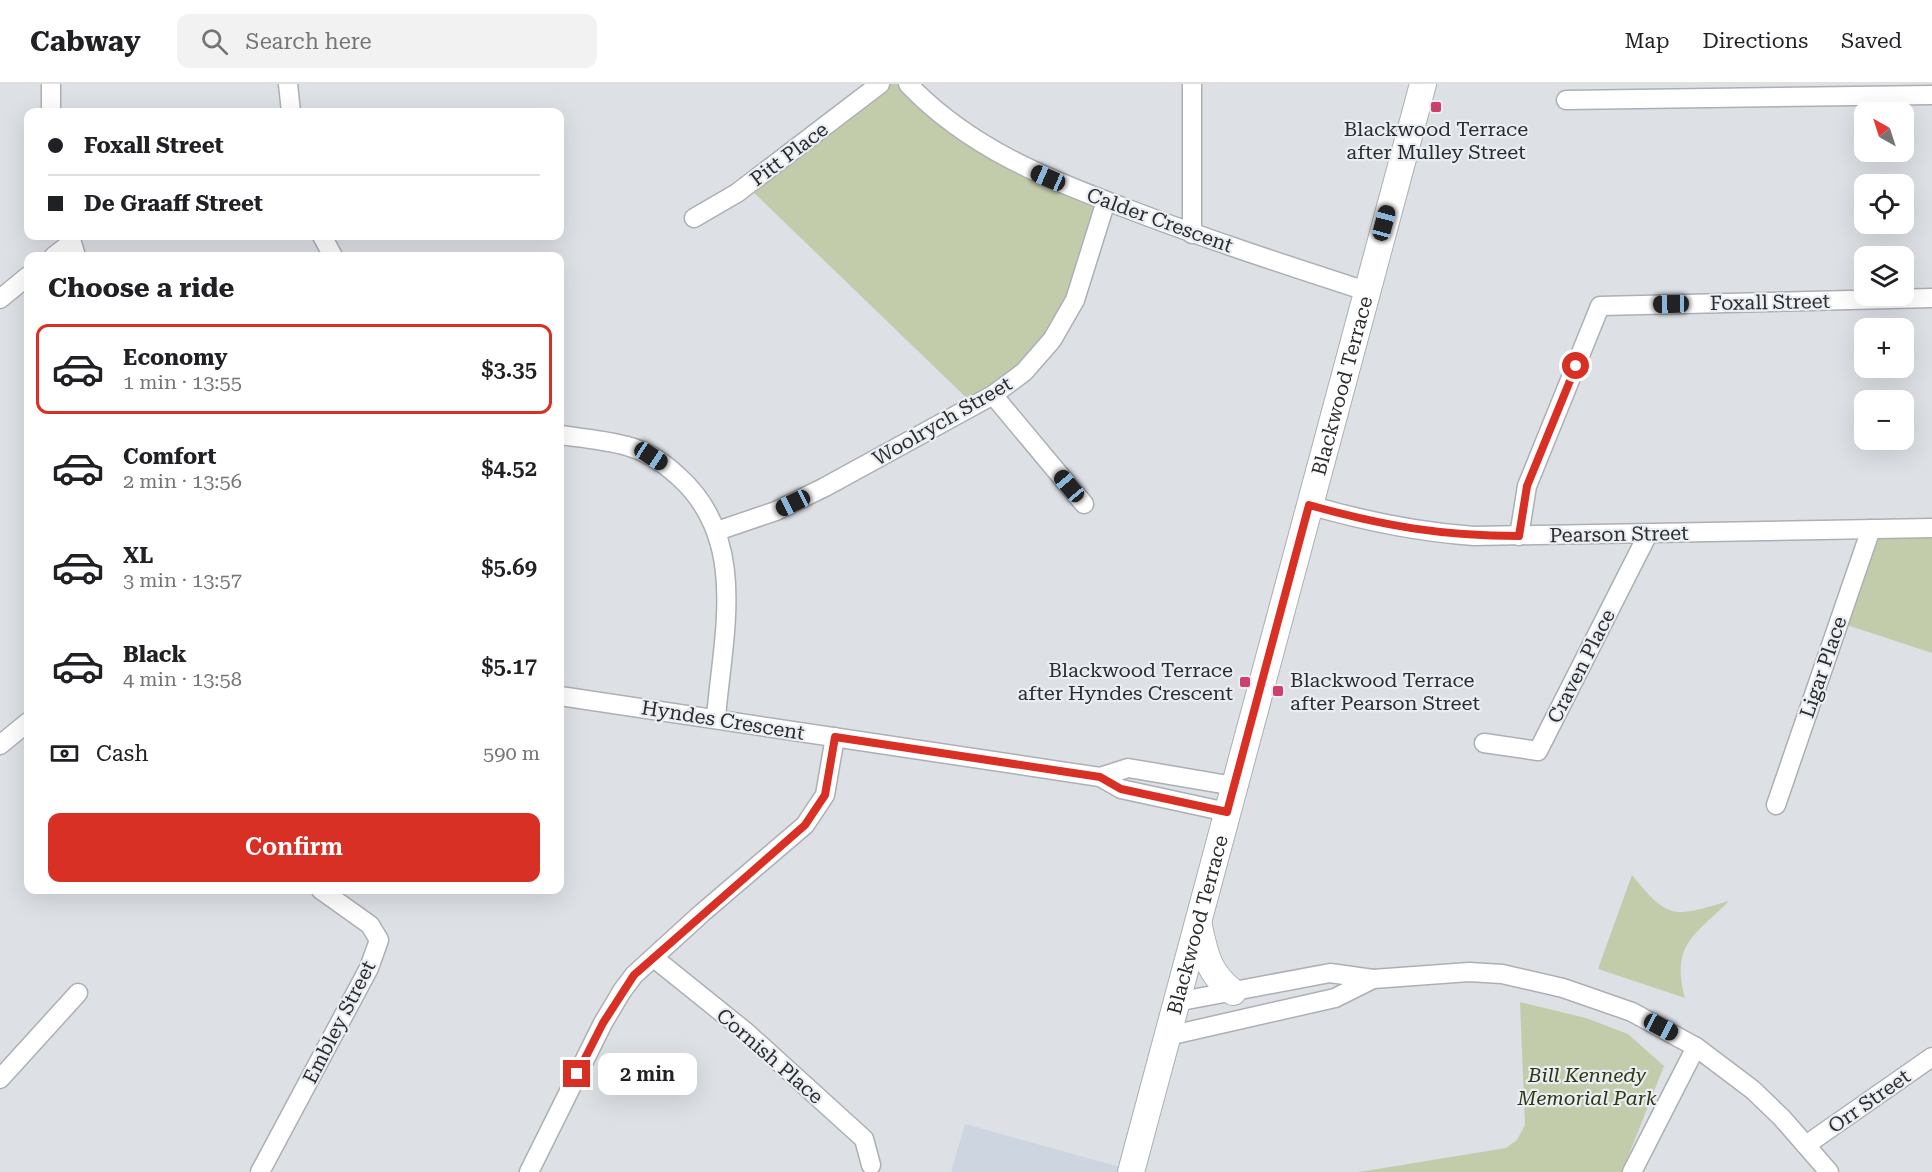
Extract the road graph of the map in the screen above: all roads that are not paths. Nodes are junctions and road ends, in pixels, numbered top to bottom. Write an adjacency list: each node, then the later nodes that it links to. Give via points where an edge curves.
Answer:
1 (51, 84): 10 (street)
2 (288, 84): 11 (street)
3 (880, 84): 13 (street, Pitt Place, via 737,193)
4 (908, 84): 12 (street, Calder Crescent, via 971,138 1030,170)
5 (1192, 84): 14 (street)
6 (1423, 84): 16 (street, Blackwood Terrace)
7 (1804, 90): 8 (street); 9 (street)
8 (1932, 95)
9 (1566, 100)
10 (51, 108)
11 (291, 108)
12 (1106, 201): 14 (street, Calder Crescent); 19 (street, Woolrych Street, via 1075,300 1062,324 1040,357)
13 (694, 218)
14 (1192, 234): 16 (street, Calder Crescent)
15 (24, 279): 17 (street)
16 (1366, 291): 22 (street, Blackwood Terrace)
17 (0, 298)
18 (1932, 298): 27 (street, Foxall Street, via 1600,306 1527,486)
19 (993, 395): 21 (street); 25 (street, Woolrych Street, via 825,487 776,511)
20 (564, 436): 25 (street, via 628,446 651,456 698,496)
21 (1084, 504)
22 (1309, 505): 27 (street, Pearson Street, via 1418,531); 35 (street, Blackwood Terrace)
23 (1932, 528): 24 (street, Pearson Street)
24 (1871, 529): 26 (street, Pearson Street); 36 (street, Ligar Place)
25 (717, 531): 29 (street, via 727,579)
26 (1648, 534): 27 (street, Pearson Street); 32 (street, Craven Place, via 1538,751)
27 (1519, 536)
28 (564, 697): 29 (street, Hyndes Crescent)
29 (716, 717): 31 (street, Hyndes Crescent)
30 (24, 725): 33 (street)
31 (835, 737): 34 (street, Hyndes Crescent); 40 (street, via 825,795 805,825)
32 (1484, 743)
33 (0, 745)
34 (1100, 777): 35 (street, Hyndes Crescent, via 1128,768); 37 (street, Hyndes Crescent, via 1121,789)
35 (1234, 786): 37 (street, Blackwood Terrace)
36 (1776, 805)
37 (1227, 812): 39 (street, Blackwood Terrace)
38 (327, 894): 51 (street, Embley Street, via 370,925 379,940 369,968)
39 (1198, 920): 42 (street, via 1213,974); 44 (street, Blackwood Terrace)
40 (654, 958): 50 (street, Cornish Place, via 746,1032 864,1139); 52 (street, via 634,975 603,1023)
41 (1373, 979): 42 (street, via 1330,973); 45 (street, via 1335,998); 46 (street, via 1468,972 1530,979 1632,1012)
42 (1233, 992): 44 (street)
43 (78, 993): 48 (street)
44 (1176, 1002): 45 (street, Blackwood Terrace)
45 (1168, 1036): 53 (street, Blackwood Terrace)
46 (1696, 1047): 49 (street, via 1753,1090); 54 (street)
47 (1932, 1057): 49 (street, Orr Street)
48 (0, 1079)
49 (1806, 1145): 55 (street)
50 (870, 1165)
51 (260, 1172)
52 (529, 1172)
53 (1131, 1172)
54 (1632, 1172)
55 (1829, 1172)

